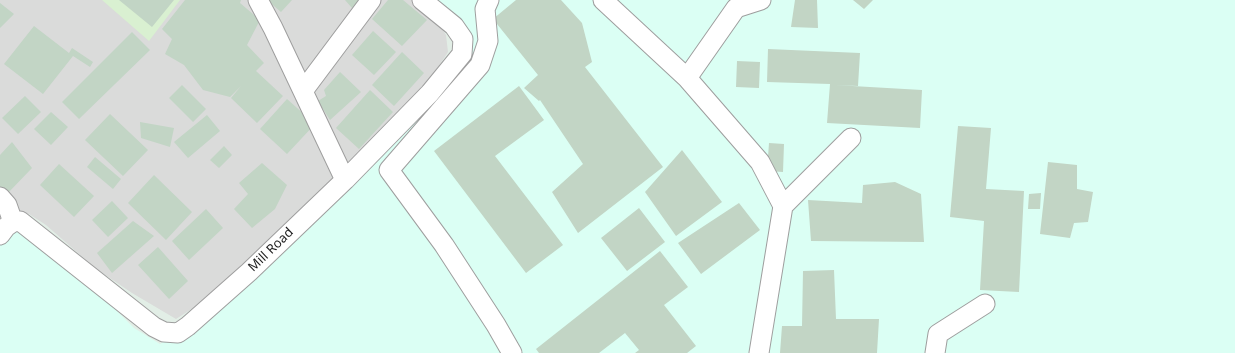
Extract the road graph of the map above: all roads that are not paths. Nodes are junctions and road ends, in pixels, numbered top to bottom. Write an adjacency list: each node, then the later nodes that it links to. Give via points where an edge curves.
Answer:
1 (258, 0): 8 (street)
2 (371, 0): 8 (street)
3 (422, 0): 10 (street, Mill Road, via 454,26 463,39 462,54 430,93)
4 (489, 0): 16 (street, via 485,9 488,41 480,65 389,170 444,245)
5 (603, 0): 7 (street)
6 (761, 0): 7 (street, via 736,8)
7 (687, 78): 12 (street, via 760,162)
8 (302, 91): 10 (street)
9 (852, 138): 12 (street)
10 (345, 180): 13 (street, Mill Road, via 249,272 178,333 164,332 154,327 20,221)
11 (0, 197): 13 (street, via 7,205)
12 (783, 206): 17 (street)
13 (14, 222): 14 (street)
14 (0, 235)
15 (985, 304): 18 (street, via 938,334)
16 (512, 353)
17 (759, 353)
18 (935, 353)

